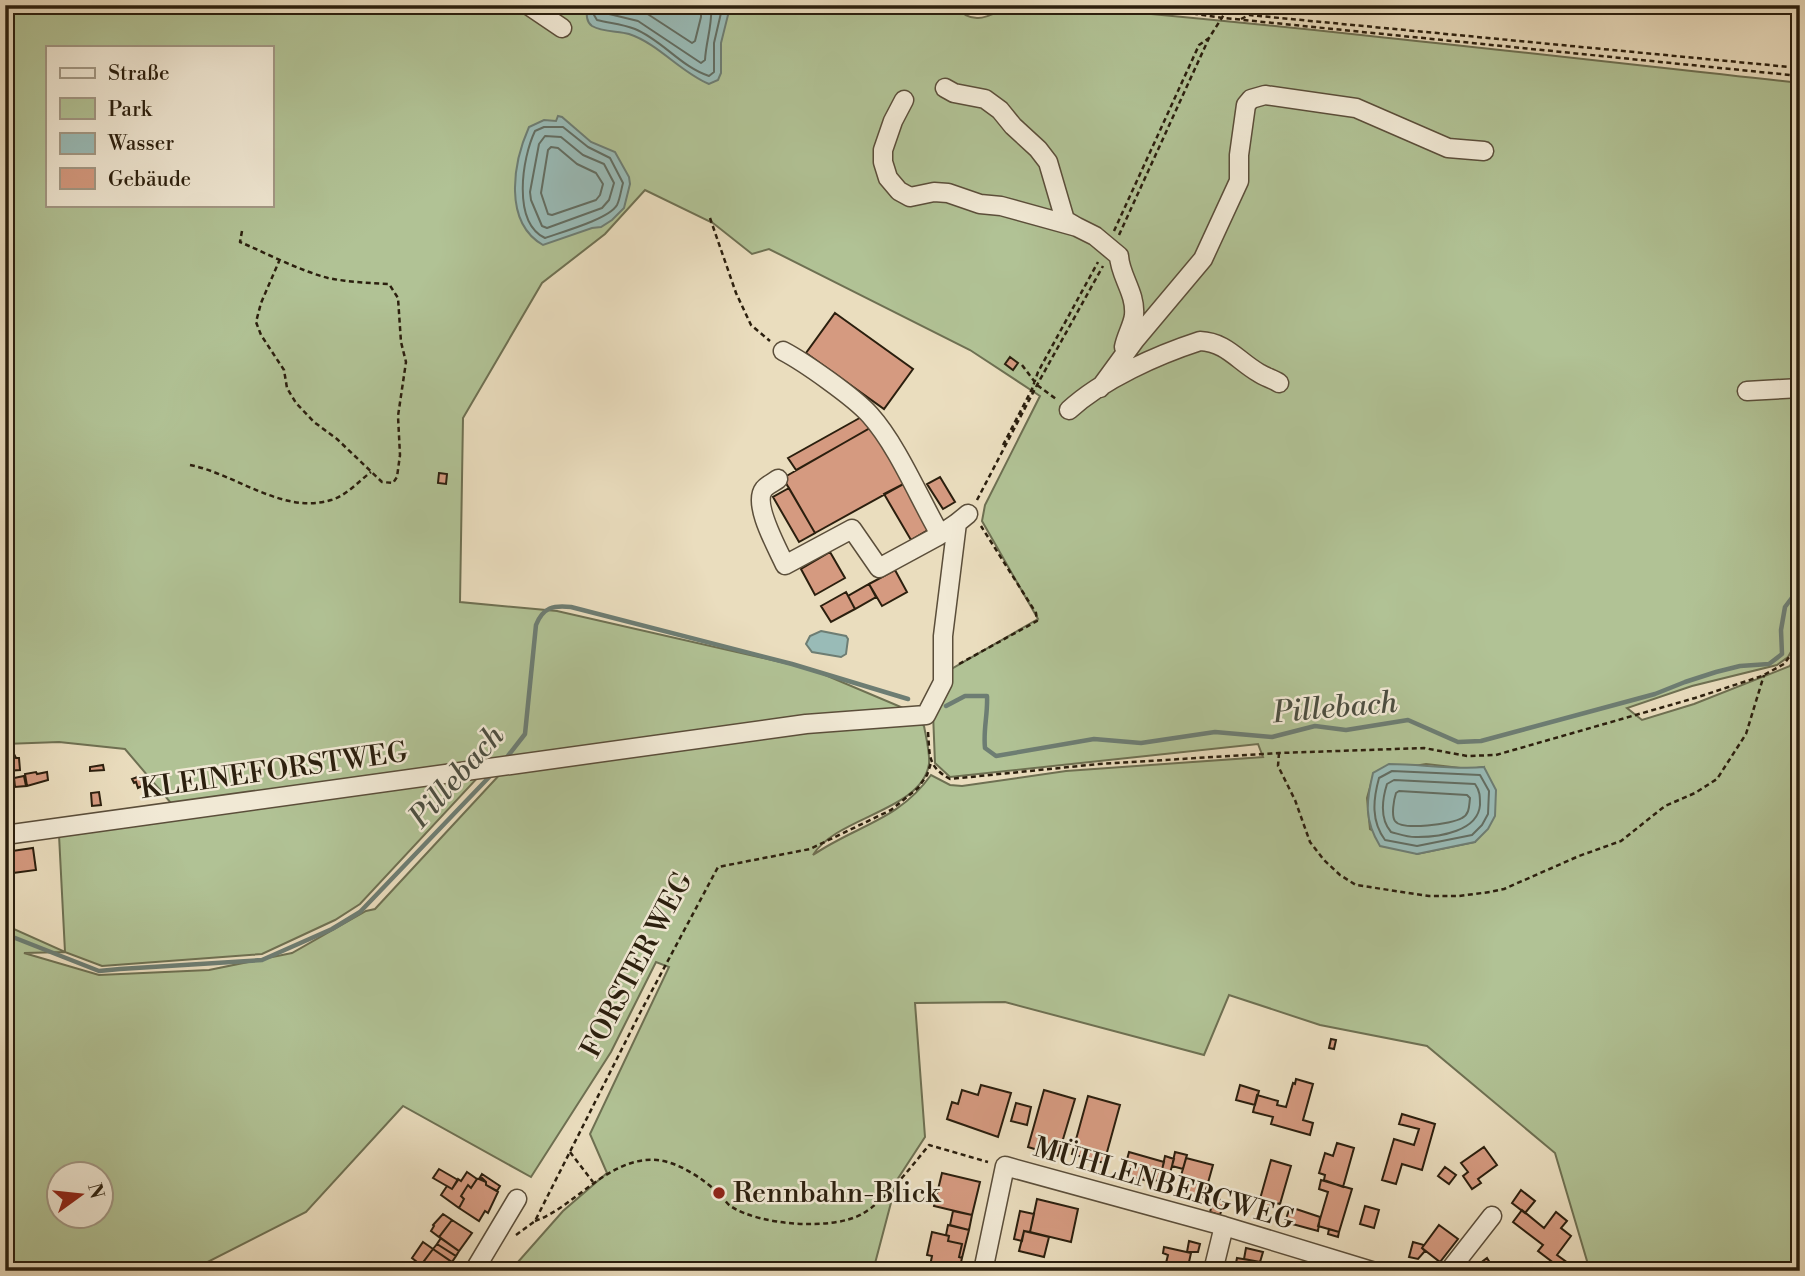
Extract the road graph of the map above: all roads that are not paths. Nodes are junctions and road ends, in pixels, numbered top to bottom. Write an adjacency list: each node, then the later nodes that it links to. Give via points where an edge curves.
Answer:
1 (528, 5): 2 (street)
2 (562, 28)
3 (944, 88): 6 (street, via 985,99 1027,136 1048,162 1065,220)
4 (904, 100): 6 (street, via 883,150 888,178 899,191 910,197 948,193)
5 (1484, 151): 8 (street, via 1447,148 1356,108 1265,95 1251,99 1243,123 1239,181 1203,259)
6 (1077, 227): 8 (street, via 1119,256 1127,278 1134,316)
7 (783, 351): 15 (street, via 870,415 895,452)
8 (1123, 357): 10 (street)
9 (1279, 383): 10 (street, via 1231,351 1200,341 1117,376)
10 (1100, 388): 13 (street)
11 (1800, 388): 12 (street)
12 (1747, 391)
13 (1069, 410)
14 (778, 479): 15 (street, via 764,490 760,501 785,565 852,529 879,568)
15 (938, 536): 16 (street, KLEINEFORSTWEG, via 968,520 943,636 943,682 926,715 806,724)
16 (5, 835)
17 (517, 1199): 20 (street)
18 (1492, 1216): 24 (street)
19 (1224, 1226): 21 (street, MÜHLENBERGWEG, via 1005,1166); 22 (street); 23 (street, MÜHLENBERGWEG)
20 (474, 1271)
21 (983, 1271)
22 (1213, 1271)
23 (1372, 1271)
24 (1449, 1271)

